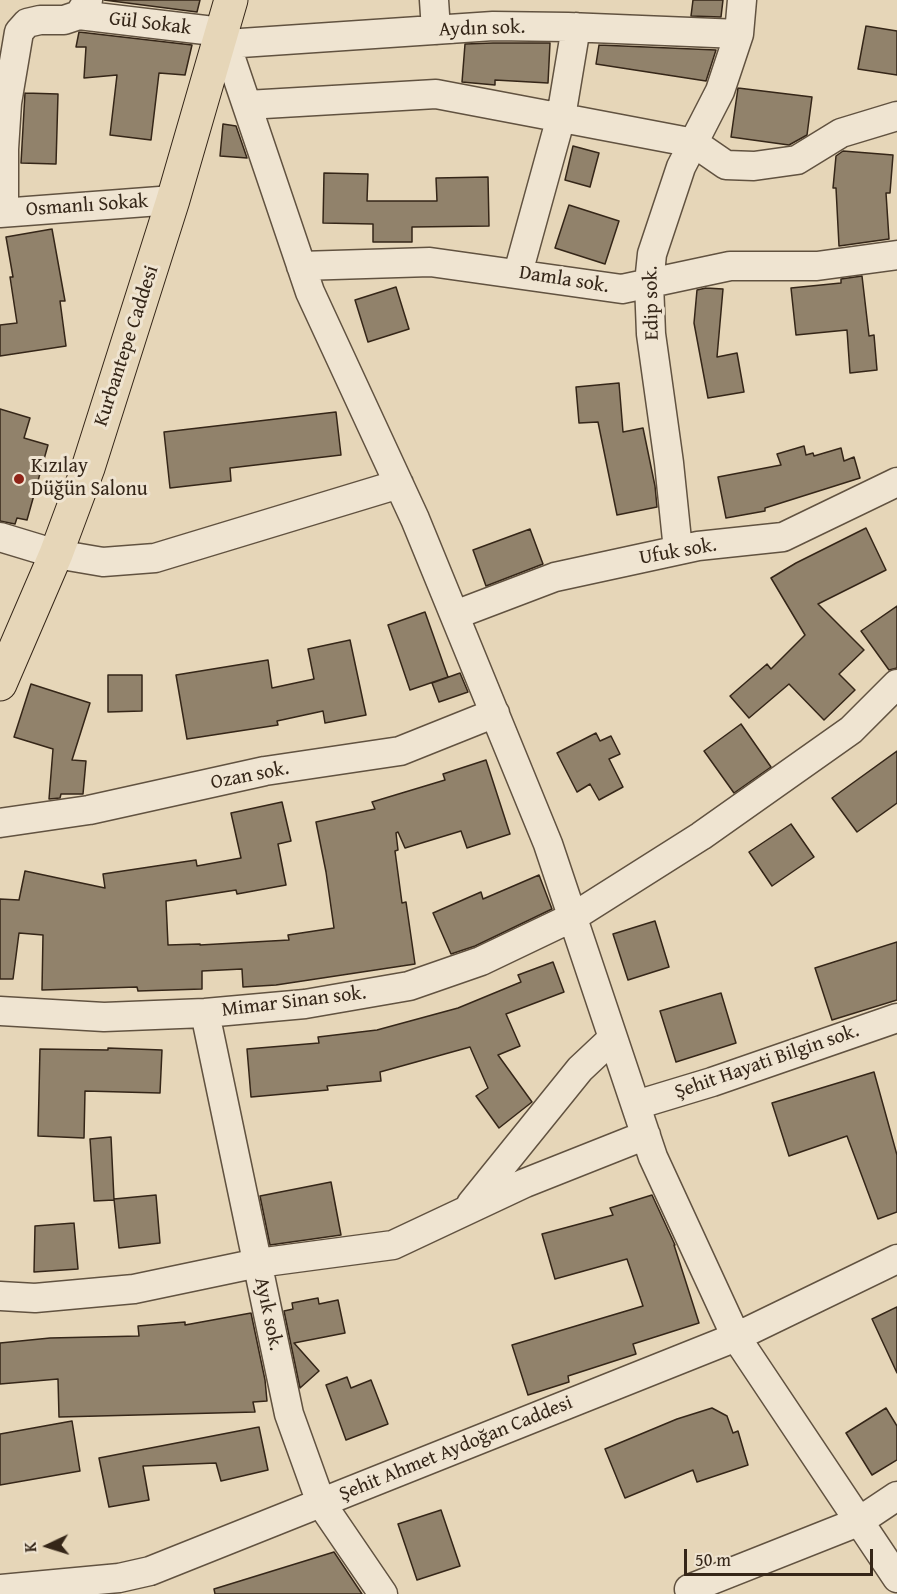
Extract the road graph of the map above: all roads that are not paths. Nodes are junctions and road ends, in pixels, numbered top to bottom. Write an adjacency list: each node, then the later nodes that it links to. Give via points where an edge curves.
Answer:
1 (231, 0): 8 (main road, Kurbantepe Caddesi)
2 (434, 0): 6 (street)
3 (742, 0): 7 (street, Edip sok.)
4 (84, 8): 8 (street, Gül Sokak); 9 (street, Gül Sokak, via 64,20 27,23 19,32)
5 (576, 27): 6 (street, Aydın sok.); 7 (street, Aydın sok.); 12 (street)
6 (436, 30): 8 (street, Aydın sok.)
7 (739, 34): 13 (street, Edip sok., via 720,91)
8 (224, 38): 10 (street); 14 (main road, Kurbantepe Caddesi)
9 (4, 102): 15 (street, Gül Sokak)
10 (247, 105): 12 (street, via 436,94); 17 (street)
11 (897, 116): 13 (street, via 841,133 797,160 754,166 726,165)
12 (561, 117): 13 (street); 18 (street)
13 (694, 143): 19 (street, Edip sok., via 681,167 652,254)
14 (173, 200): 15 (street, Osmanlı Sokak); 24 (main road, Kurbantepe Caddesi, via 88,468)
15 (2, 212)
16 (897, 255): 19 (street, Damla sok., via 818,266 730,266)
17 (301, 266): 18 (street, Damla sok., via 430,261); 21 (street)
18 (518, 273): 19 (street, Damla sok., via 622,289)
19 (649, 283): 23 (street, Edip sok., via 651,334)
20 (897, 482): 23 (street, Ufuk sok., via 783,537)
21 (399, 484): 24 (street, via 155,558 103,562); 25 (street)
22 (0, 537): 24 (street)
23 (678, 550): 25 (street, Ufuk sok., via 555,577)
24 (56, 554): 26 (main road, Kurbantepe Caddesi)
25 (454, 615): 28 (street)
26 (0, 684)
27 (894, 692): 30 (street, Mimar Sinan sok., via 851,730 701,836)
28 (495, 713): 29 (street, Ozan sok., via 400,751 265,771 89,810); 30 (street, via 549,844)
29 (0, 823)
30 (573, 917): 32 (street, Mimar Sinan sok., via 481,961 409,986 305,1004); 34 (street)
31 (0, 1011): 32 (street, Mimar Sinan sok., via 104,1017)
32 (205, 1013): 39 (street, Ayık sok.)
33 (897, 1018): 35 (street, Şehit Hayati Bilgin sok.)
34 (613, 1038): 35 (street); 37 (street, via 580,1069)
35 (636, 1106): 36 (street)
36 (646, 1135): 37 (street); 41 (street)
37 (466, 1210): 39 (street, via 393,1245)
38 (897, 1259): 41 (street, Şehit Ahmet Aydoğan Caddesi)
39 (258, 1263): 40 (street, via 134,1289 35,1298); 43 (street, Ayık sok., via 289,1414)
40 (0, 1296)
41 (736, 1337): 43 (street, Şehit Ahmet Aydoğan Caddesi); 44 (street)
42 (897, 1496): 44 (street)
43 (321, 1503): 46 (street, Şehit Ahmet Aydoğan Caddesi); 49 (street, Ayık sok.)
44 (858, 1522): 45 (street); 48 (street)
45 (897, 1578)
46 (121, 1586): 47 (street, Şehit Ahmet Aydoğan Caddesi)
47 (0, 1589)
48 (685, 1592)
49 (382, 1594)

